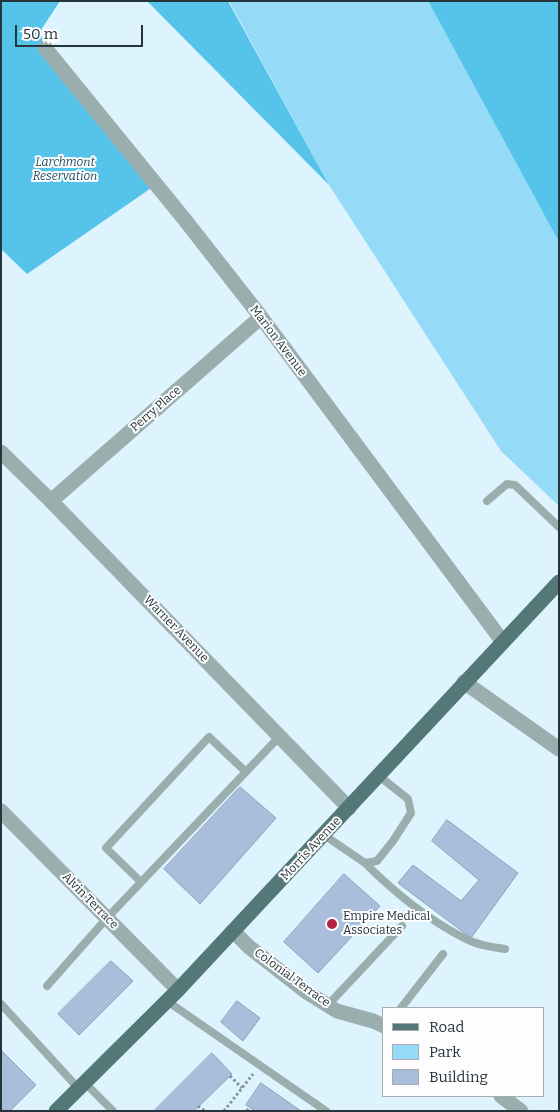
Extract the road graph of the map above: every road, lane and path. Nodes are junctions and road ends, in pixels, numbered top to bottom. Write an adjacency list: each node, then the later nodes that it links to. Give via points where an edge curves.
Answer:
1 (45, 48): 2 (street, Marion Avenue)
2 (260, 317): 4 (street, Perry Place); 8 (street, Marion Avenue)
3 (1, 452): 4 (street, Warner Avenue)
4 (51, 501): 10 (street, Warner Avenue)
5 (487, 501): 6 (lane, via 507,484 515,485)
6 (559, 527)
7 (559, 582): 8 (main road, Morris Avenue)
8 (503, 642): 9 (main road, Morris Avenue)
9 (464, 682): 11 (street); 13 (main road, Morris Avenue)
10 (280, 736): 12 (lane); 14 (street, Warner Avenue)
11 (559, 749)
12 (246, 772): 18 (lane); 18 (lane, via 209,737 106,848)
13 (379, 776): 14 (main road, Morris Avenue); 17 (lane, via 408,799 410,813 377,861)
14 (349, 808): 16 (main road, Morris Avenue)
15 (1, 811): 19 (street, Alvin Terrace)
16 (324, 835): 17 (lane); 21 (main road, Morris Avenue)
17 (365, 863): 22 (lane, via 388,886 465,938)
18 (141, 882): 19 (lane)
19 (107, 918): 24 (lane); 25 (street, Alvin Terrace)
20 (402, 926): 28 (lane)
21 (233, 931): 25 (main road, Morris Avenue); 28 (street, Colonial Terrace, via 308,993)
22 (505, 949)
23 (443, 954): 29 (lane)
24 (46, 986)
25 (178, 990): 26 (main road, Morris Avenue)
26 (167, 1001): 33 (main road, Morris Avenue); 41 (lane)
27 (1, 1004): 33 (lane)
28 (328, 1005): 30 (street, Colonial Terrace, via 336,1011)
29 (403, 1007)
30 (382, 1025)
31 (256, 1069): 34 (path)
32 (230, 1076): 34 (path)
33 (82, 1086): 37 (main road, Morris Avenue); 38 (lane)
34 (242, 1088): 40 (path)
35 (502, 1097): 42 (street)
36 (198, 1106): 39 (path)
37 (56, 1111)
38 (113, 1111)
39 (205, 1111)
40 (224, 1111)
41 (326, 1111)
42 (522, 1111)

